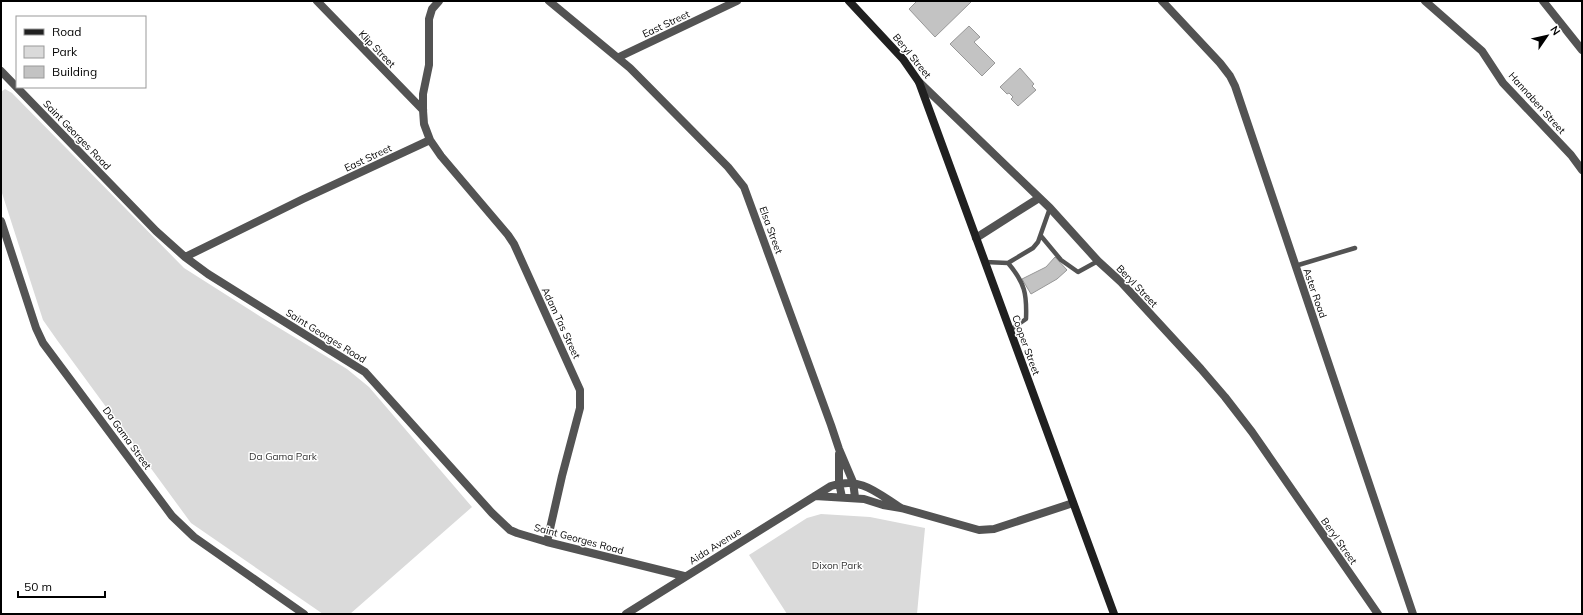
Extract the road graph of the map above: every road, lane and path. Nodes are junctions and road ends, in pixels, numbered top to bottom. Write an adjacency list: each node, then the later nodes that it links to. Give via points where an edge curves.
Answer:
1 (317, 1): 15 (street, Klip Street)
2 (440, 1): 15 (street, via 432,9 429,19 429,65 423,94)
3 (549, 1): 10 (street)
4 (737, 1): 10 (street, East Street)
5 (849, 1): 12 (main road, Beryl Street, via 903,59)
6 (1162, 1): 28 (street, Aster Road, via 1230,76)
7 (1425, 1): 17 (street, Hannaben Street, via 1482,51 1503,83)
8 (1543, 1): 9 (street)
9 (1582, 50)
10 (619, 57): 30 (street, Elsa Street, via 728,167 744,187)
11 (1, 71): 13 (street, Saint Georges Road)
12 (920, 82): 18 (street, Beryl Street); 22 (main road, Cooper Street)
13 (16, 86)
14 (17, 88): 24 (street, Saint Georges Road, via 156,231)
15 (423, 110): 16 (street, via 424,124)
16 (430, 140): 24 (street, East Street); 38 (street, Adam Tas Street, via 508,235 580,390 580,408)
17 (1582, 170)
18 (1039, 198): 19 (street, Beryl Street); 22 (street)
19 (1050, 208): 21 (lane); 25 (street, Beryl Street)
20 (1, 221): 40 (street, Da Gama Street, via 43,343 172,516 194,537)
21 (1041, 236): 25 (lane, via 1061,260 1078,272); 27 (lane, via 1033,248)
22 (976, 238): 26 (main road, Cooper Street)
23 (1355, 248): 28 (lane)
24 (185, 257): 38 (street, Saint Georges Road, via 365,372 500,522 510,530)
25 (1098, 261): 43 (street, Beryl Street, via 1225,397)
26 (985, 262): 27 (lane); 29 (main road, Cooper Street)
27 (1008, 263): 29 (lane, via 1017,273 1027,300 1026,319)
28 (1295, 266): 44 (street, Aster Road)
29 (1010, 330): 36 (main road, Cooper Street)
30 (839, 449): 31 (street, Elsa Street); 32 (street, Elsa Street)
31 (853, 482): 32 (street, Aida Avenue); 34 (street, Elsa Street); 37 (street, Aida Avenue, via 874,490)
32 (840, 483): 33 (street, Aida Avenue); 35 (street, Elsa Street)
33 (815, 496): 35 (street, Aida Avenue); 39 (street, Aida Avenue)
34 (854, 497): 35 (street, Aida Avenue); 37 (street, Aida Avenue)
35 (842, 498)
36 (1073, 502): 37 (street, Aida Avenue, via 994,529 979,530); 42 (main road, Cooper Street)
37 (901, 508)
38 (547, 542): 39 (street, Saint Georges Road)
39 (684, 576): 41 (street, Aida Avenue)
40 (304, 614)
41 (626, 614)
42 (1114, 614)
43 (1378, 614)
44 (1413, 614)

